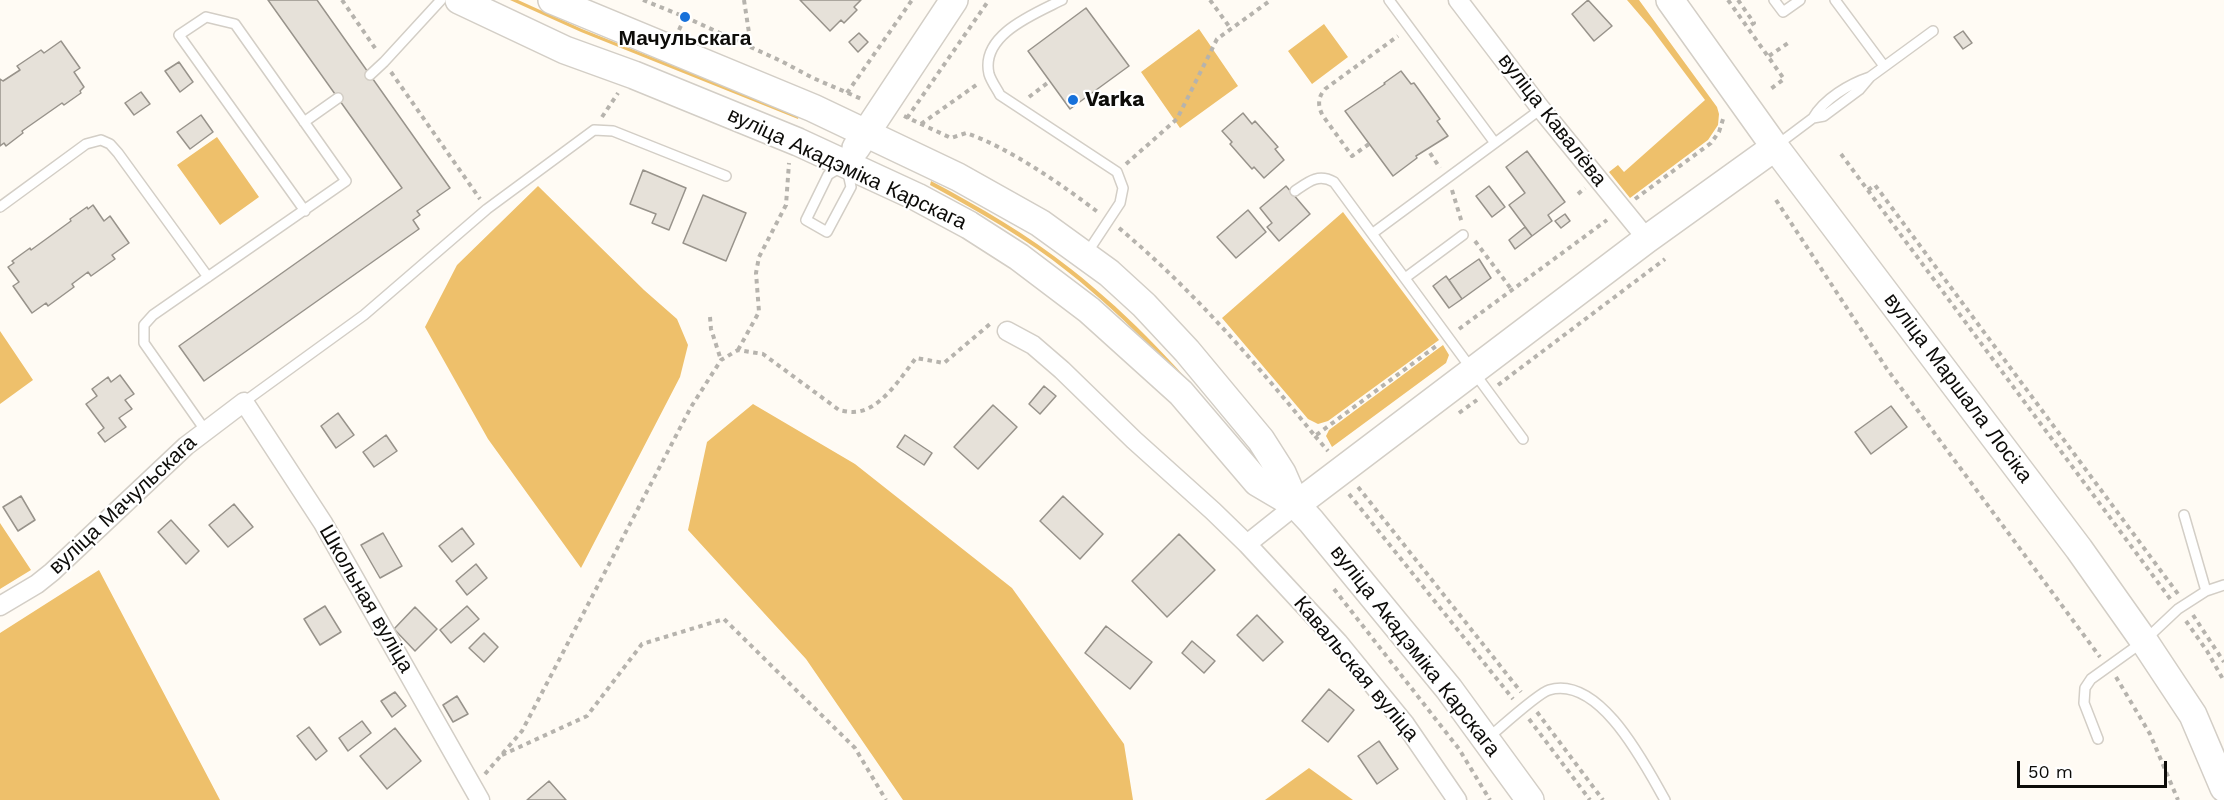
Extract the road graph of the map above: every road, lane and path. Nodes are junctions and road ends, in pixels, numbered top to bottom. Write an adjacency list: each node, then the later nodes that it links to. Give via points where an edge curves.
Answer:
1 (342, 0): 30 (path)
2 (441, 0): 30 (lane)
3 (459, 0): 53 (main road, вуліца Акадэміка Карскага, via 565,50)
4 (552, 0): 47 (main road, вуліца Акадэміка Карскага, via 813,108)
5 (643, 0): 28 (path)
6 (744, 0): 28 (path)
7 (912, 0): 37 (path)
8 (954, 0): 40 (main road)
9 (989, 0): 43 (path)
10 (1062, 0): 33 (lane, via 999,39 989,55)
11 (1210, 0): 24 (path)
12 (1271, 0): 24 (path)
13 (1389, 0): 48 (lane)
14 (1458, 0): 41 (street, вуліца Кавалёва)
15 (1670, 0): 50 (main road, вуліца Маршала Лосіка)
16 (1728, 0): 22 (path)
17 (1738, 0): 21 (path)
18 (1774, 0): 19 (lane, via 1783,12)
19 (1800, 0)
20 (1835, 0): 31 (lane)
21 (1743, 4): 22 (path); 23 (path, via 1754,22)
22 (1735, 10): 23 (path)
23 (1748, 27): 29 (path)
24 (1231, 29): 54 (path, via 1217,39 1177,119)
25 (1933, 31): 31 (lane)
26 (1398, 36): 49 (path, via 1325,89 1319,100 1323,116 1352,156)
27 (1791, 40): 29 (path)
28 (751, 47): 37 (path)
29 (1769, 56): 36 (path, via 1784,79)
30 (384, 62): 32 (lane); 60 (path)
31 (1884, 66): 50 (lane, via 1819,108 1813,118)
32 (370, 75)
33 (989, 75): 39 (lane, via 1000,95); 45 (path)
34 (1050, 81): 39 (path)
35 (620, 90): 46 (path)
36 (1768, 91)
37 (847, 93): 40 (path)
38 (338, 98): 44 (lane)
39 (1017, 106): 54 (lane)
40 (882, 108): 43 (path); 47 (main road)
41 (1541, 109): 48 (lane); 61 (street, вуліца Кавалёва)
42 (1723, 111): 61 (path, via 1722,126 1715,139)
43 (907, 118): 45 (path)
44 (304, 122): 62 (lane, via 346,181); 62 (lane, via 235,24 206,17 179,35)
45 (921, 124): 63 (path, via 951,138 966,133 993,146 1060,185)
46 (594, 130): 55 (lane, via 614,131); 60 (lane)
47 (864, 134): 53 (main road); 67 (main road, вуліца Акадэміка Карскага, via 979,189 1040,223)
48 (1495, 143): 64 (lane)
49 (1369, 144)
50 (1775, 147): 66 (main road); 94 (main road, вуліца Маршала Лосіка, via 2072,539)
51 (1841, 153): 56 (path)
52 (790, 158): 74 (path, via 786,205 759,257 759,312)
53 (846, 164): 53 (lane, via 828,175 806,220 827,232 851,187); 86 (main road, вуліца Акадэміка Карскага, via 969,225 1060,287 1181,393 1257,482)
54 (1117, 172): 63 (lane, via 1123,188 1120,203)
55 (726, 176)
56 (1868, 190): 93 (path); 93 (path, via 1875,185)
57 (1295, 191): 64 (lane, via 1313,179 1326,177 1341,190)
58 (1776, 201): 96 (path, via 1887,369)
59 (0, 207): 69 (lane, via 86,144 101,140 118,153)
60 (487, 209): 78 (lane, via 364,315)
61 (1622, 209): 66 (street, вуліца Кавалёва); 73 (path)
62 (305, 211): 69 (lane)
63 (1109, 221): 67 (lane); 81 (path, via 1154,258 1224,330)
64 (1373, 233): 70 (lane)
65 (1463, 235): 70 (lane)
66 (1647, 239): 76 (main road)
67 (1086, 255): 86 (main road, вуліца Акадэміка Карскага, via 1144,305 1187,351 1261,440 1282,472)
68 (1665, 259): 77 (path)
69 (208, 277): 80 (lane, via 153,315 144,325 143,333 144,343)
70 (1404, 278): 73 (lane)
71 (710, 317): 75 (path)
72 (1007, 331): 74 (path, via 990,324 944,363 916,358 871,407 854,412 838,410 763,354); 88 (street, Кавальская вуліца, via 1033,345 1062,370)
73 (1448, 337): 76 (lane); 81 (path)
74 (738, 350): 75 (path)
75 (721, 360): 101 (path, via 690,407 522,731)
76 (1472, 370): 77 (lane); 86 (main road)
77 (1489, 392): 79 (path); 82 (lane)
78 (244, 402): 80 (street, вуліца Мачульскага); 103 (street, Школьная вуліца, via 323,523)
79 (1451, 419)
80 (205, 430): 92 (street, вуліца Мачульскага, via 52,572)
81 (1315, 436): 83 (path)
82 (1523, 439)
83 (1328, 451)
84 (1367, 480): 98 (path, via 1357,488)
85 (1349, 494): 98 (path)
86 (1296, 505): 88 (street); 99 (main road, вуліца Акадэміка Карскага, via 1367,587)
87 (2184, 515): 91 (lane)
88 (1247, 544): 105 (street, Кавальская вуліца, via 1338,642 1397,715)
89 (1328, 582): 106 (path, via 1459,749)
90 (2224, 585): 91 (lane)
91 (2206, 591): 93 (lane)
92 (0, 606)
93 (2182, 606): 94 (lane); 95 (path); 97 (path)
94 (2144, 641): 96 (lane); 102 (main road, вуліца Маршала Лосіка, via 2193,715)
95 (2224, 662)
96 (2107, 666): 100 (lane, via 2091,679 2084,693); 111 (path, via 2150,734)
97 (2224, 681)
98 (1527, 707): 99 (lane); 108 (path); 109 (path); 110 (lane, via 1548,690 1567,688 1599,704 1633,745)
99 (1486, 740): 107 (main road, вуліца Акадэміка Карскага)
100 (2098, 740)
101 (499, 756): 103 (path); 104 (path, via 587,716 642,644 724,619 855,748)
102 (2224, 788)
103 (477, 795)
104 (886, 800)
105 (1457, 800)
106 (1490, 800)
107 (1530, 800)
108 (1590, 800)
109 (1603, 800)
110 (1665, 800)
111 (2178, 800)

